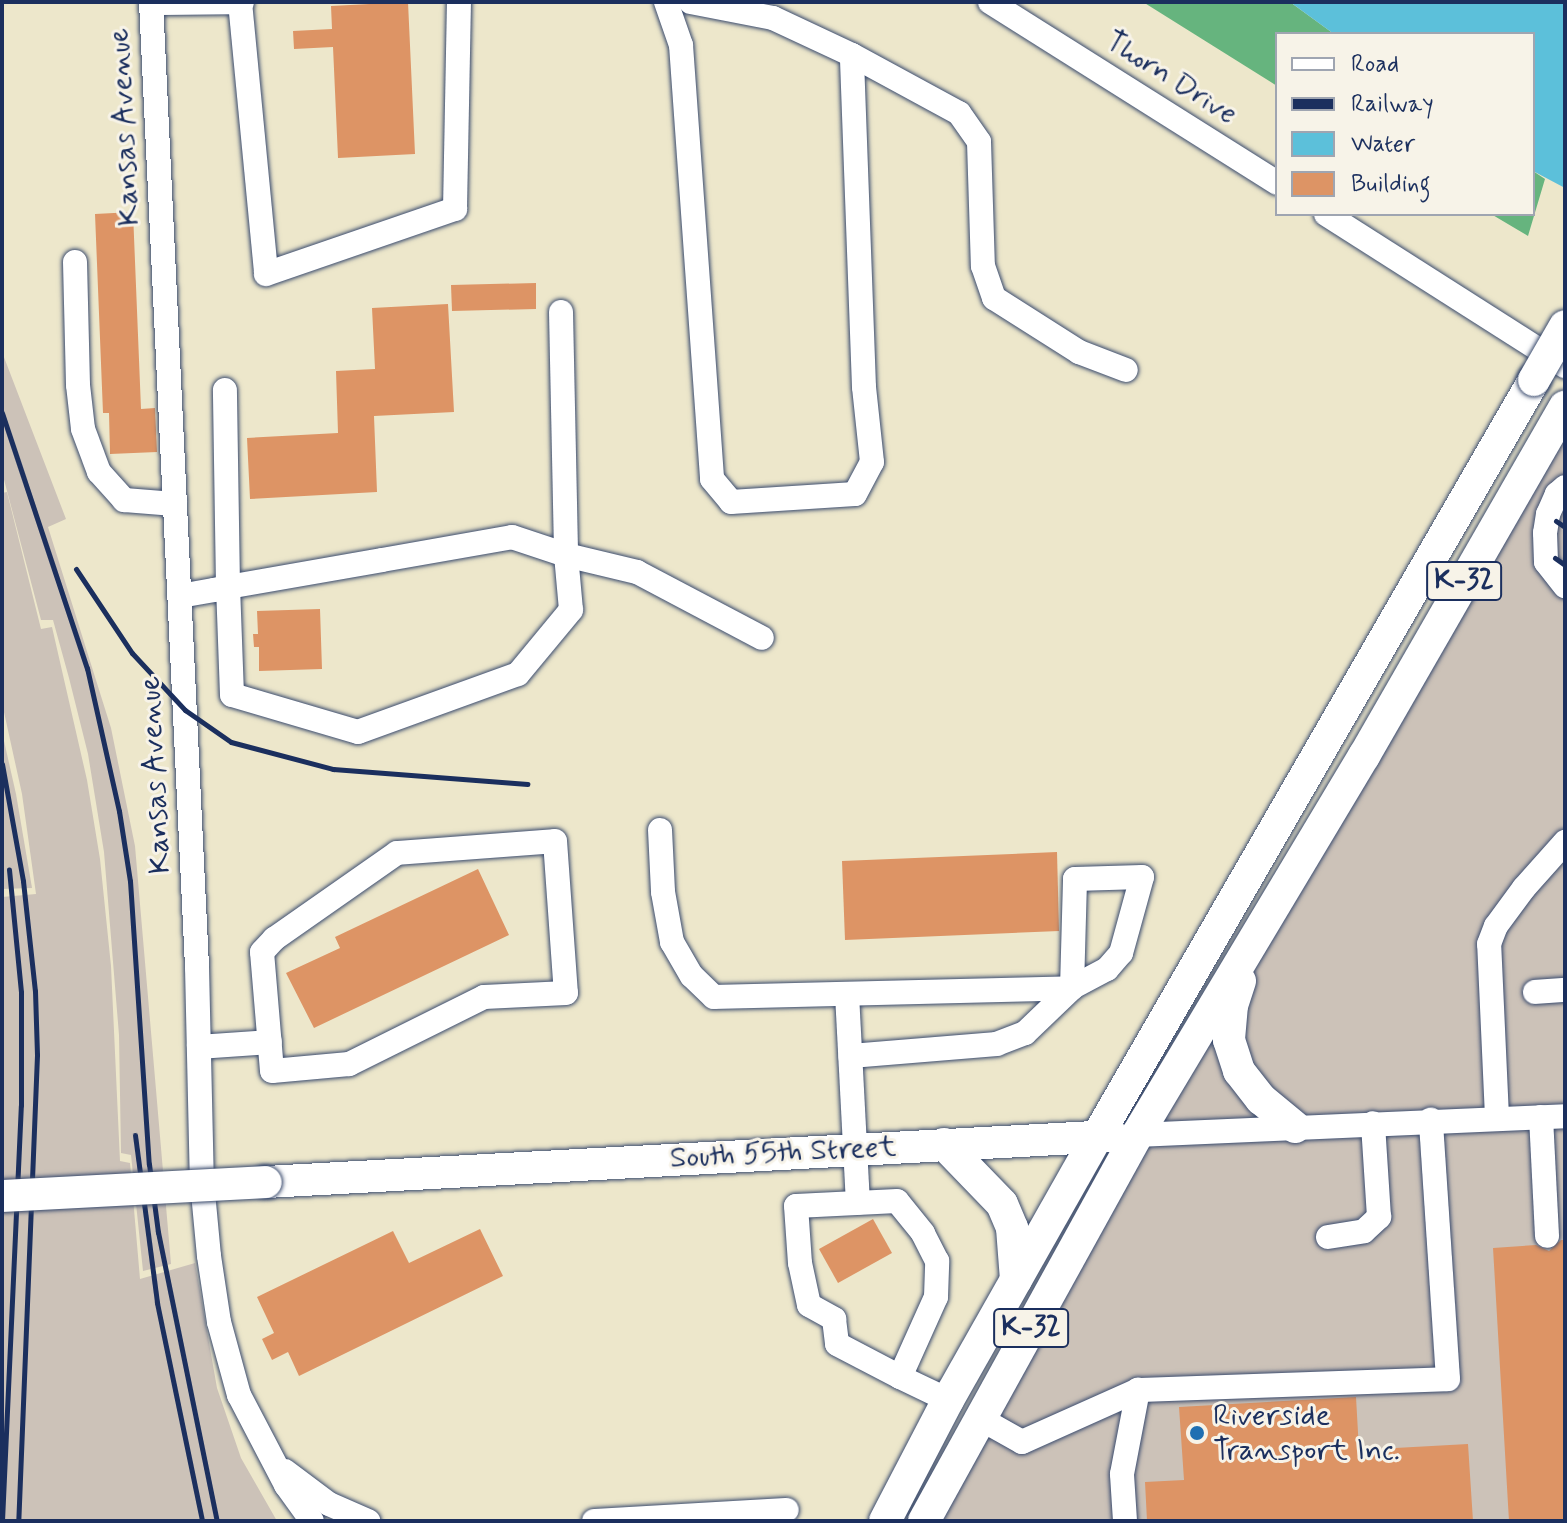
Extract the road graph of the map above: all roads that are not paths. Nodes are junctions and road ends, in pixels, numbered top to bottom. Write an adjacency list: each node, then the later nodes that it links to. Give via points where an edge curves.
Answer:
1 (241, 2): 2 (street, via 266,274 455,209); 6 (street)
2 (459, 2)
3 (666, 2): 7 (street, via 681,45 712,479 731,502 855,494 872,462 864,387)
4 (691, 2): 7 (street, via 773,18)
5 (990, 2): 8 (street, Thorn Drive)
6 (151, 3): 18 (street, Kansas Avenue)
7 (852, 55): 14 (street, via 959,113 979,142 983,266 994,298 1079,352)
8 (1275, 182)
9 (1329, 216): 13 (street)
10 (75, 262): 18 (street, via 83,429 99,472 124,500)
11 (561, 312): 19 (street)
12 (1565, 326): 40 (main road, K-32, bridge)
13 (1565, 366)
14 (1126, 370)
15 (225, 390): 21 (street)
16 (1565, 407): 26 (main road, K-32)
17 (1565, 487): 20 (street, via 1548,514 1545,533 1546,562)
18 (175, 504): 22 (street, Kansas Avenue)
19 (566, 555): 21 (street, via 512,537); 21 (street, via 571,610 518,674 358,732 232,695); 23 (street, via 637,572)
20 (1565, 586)
21 (228, 587): 22 (street)
22 (180, 596): 32 (street, Kansas Avenue)
23 (762, 638)
24 (660, 830): 30 (street, via 672,942 692,976 714,997)
25 (1565, 842): 35 (street, via 1524,888 1489,944)
26 (1258, 931): 38 (main road, via 1232,1005 1229,1040 1239,1071 1261,1099); 39 (main road, K-32)
27 (1072, 988): 27 (street, via 1075,879 1142,877 1121,953 1107,969); 30 (street); 33 (street, via 1025,1033 997,1044)
28 (1565, 990): 29 (street)
29 (1535, 992)
30 (847, 994): 33 (street)
31 (270, 1042): 31 (street, via 272,1071 349,1064 484,997 566,993 555,841 397,853 286,930 262,952); 32 (street)
32 (199, 1047): 52 (street, Kansas Avenue, via 202,1182 219,1322 239,1395)
33 (850, 1056): 42 (street)
34 (1553, 1116): 35 (street, South 55th Street); 45 (street)
35 (1497, 1117): 36 (street, South 55th Street)
36 (1431, 1120): 37 (street, South 55th Street); 49 (street, via 1448,1379)
37 (1373, 1123): 38 (street, South 55th Street); 46 (street, via 1379,1217 1364,1231)
38 (1295, 1127): 39 (street, South 55th Street)
39 (1137, 1135): 40 (main road, South 55th Street); 51 (main road, K-32)
40 (1097, 1137): 41 (main road, South 55th Street); 47 (main road, K-32)
41 (944, 1144): 42 (main road, South 55th Street); 47 (main road, via 1002,1204 1012,1228)
42 (855, 1150): 43 (main road, South 55th Street, bridge); 44 (street)
43 (2, 1196)
44 (858, 1203): 48 (street, via 897,1201 937,1261 936,1297); 48 (street, via 796,1206 809,1305 834,1319 837,1344)
45 (1547, 1236)
46 (1328, 1237)
47 (1016, 1280): 50 (main road, K-32)
48 (900, 1377): 50 (street)
49 (1138, 1390): 51 (street, via 1022,1442); 59 (street, via 1122,1474)
50 (948, 1400): 57 (main road, K-32)
51 (981, 1419): 58 (main road, K-32)
52 (275, 1464): 54 (street, Kansas Avenue); 55 (street, via 329,1504)
53 (787, 1510): 56 (street)
54 (312, 1521)
55 (368, 1521)
56 (594, 1521)
57 (885, 1521)
58 (924, 1521)
59 (1125, 1521)

